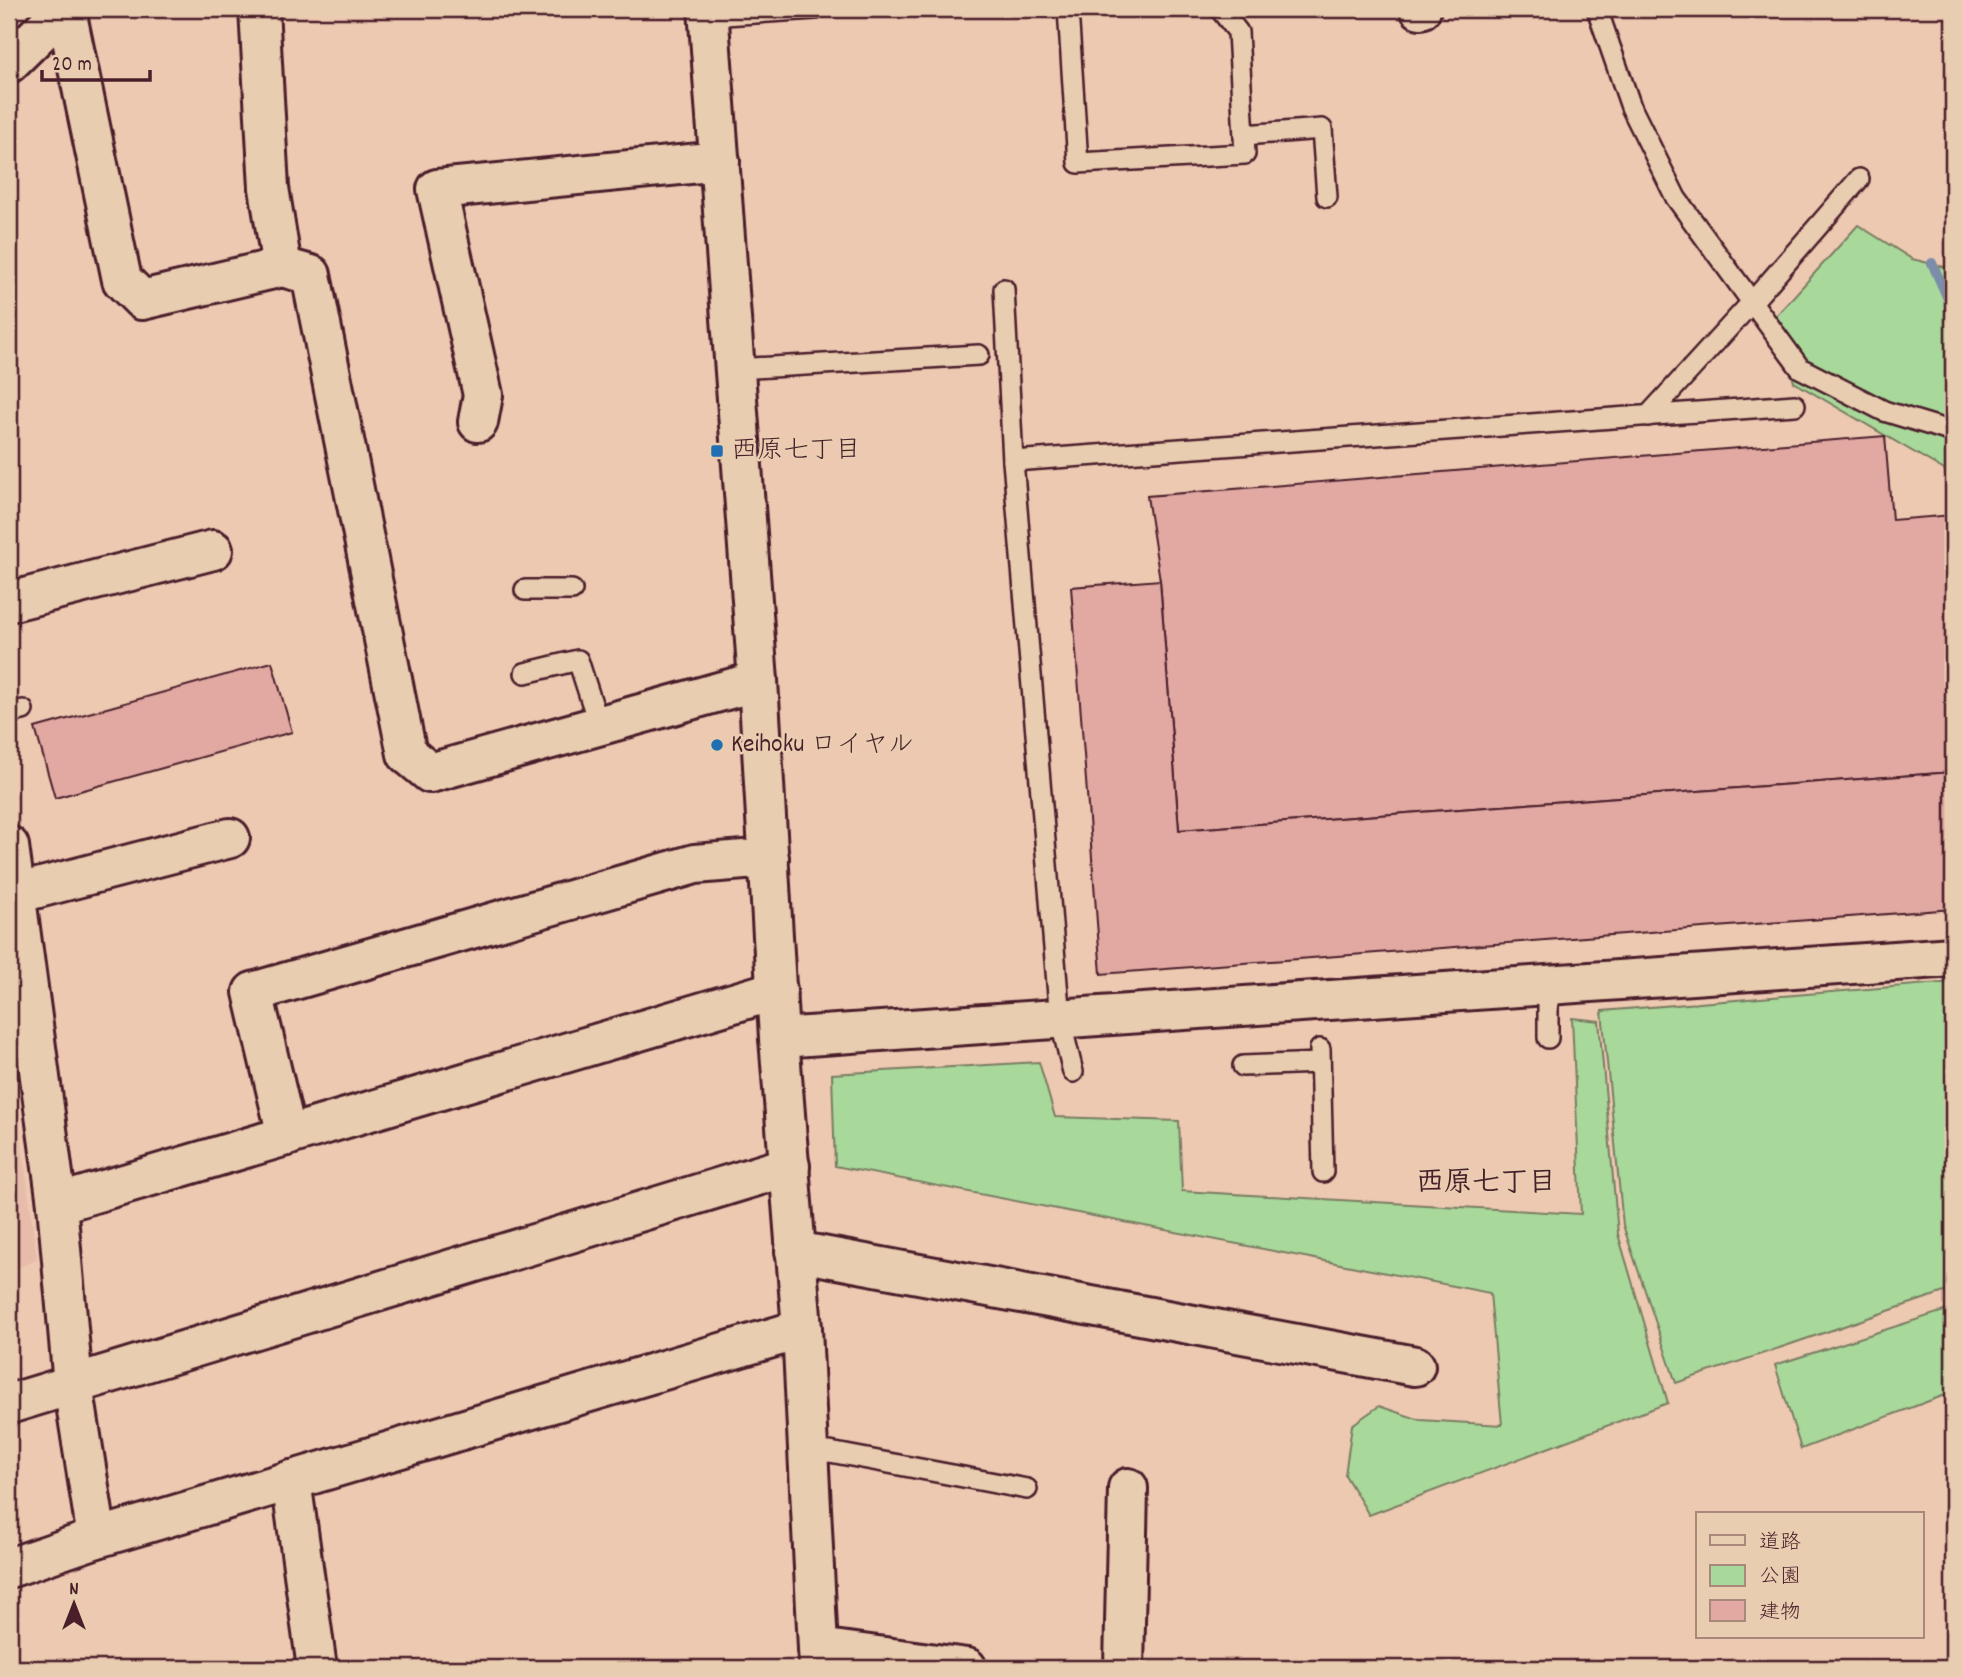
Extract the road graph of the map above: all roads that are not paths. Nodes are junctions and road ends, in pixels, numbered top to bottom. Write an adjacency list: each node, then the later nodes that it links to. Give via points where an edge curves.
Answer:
1 (259, 9): 13 (street, via 269,188)
2 (816, 9): 7 (lane)
3 (1068, 9): 9 (lane, via 1078,163 1245,154)
4 (1220, 9): 9 (lane, via 1238,32)
5 (1597, 9): 15 (lane, via 1631,107 1676,198)
6 (62, 10): 8 (street); 13 (street, via 68,20 122,280 142,300)
7 (708, 12): 10 (street)
8 (9, 63)
9 (1244, 135): 12 (lane, via 1322,128)
10 (720, 161): 17 (street); 20 (street, via 437,189 482,395)
11 (1859, 179): 15 (lane)
12 (1327, 197)
13 (282, 267): 29 (street, via 311,275 407,754 430,773)
14 (1004, 289): 22 (lane)
15 (1754, 301): 19 (lane); 21 (lane, via 1800,368 1884,411)
16 (979, 355): 17 (lane)
17 (735, 369): 28 (street)
18 (1795, 405): 19 (lane)
19 (1648, 416): 22 (lane)
20 (478, 422)
21 (1953, 432)
22 (1013, 461): 37 (lane)
23 (213, 550): 26 (street)
24 (525, 590): 25 (lane)
25 (572, 590)
26 (9, 602)
27 (525, 673): 29 (lane, via 578,660)
28 (758, 681): 29 (street); 32 (street)
29 (599, 725)
30 (230, 838): 33 (street)
31 (9, 846): 33 (street)
32 (769, 858): 36 (street); 42 (street, via 695,864 253,992)
33 (15, 894): 45 (street)
34 (1953, 957): 35 (street)
35 (1548, 985): 37 (street); 39 (lane)
36 (777, 990): 38 (street); 42 (street)
37 (1060, 1019): 38 (street); 41 (lane)
38 (779, 1038): 43 (street)
39 (1548, 1038)
40 (1243, 1066): 44 (lane, via 1320,1056)
41 (1073, 1072)
42 (287, 1136): 45 (street)
43 (790, 1166): 46 (street); 49 (street)
44 (1324, 1172)
45 (57, 1204): 49 (street)
46 (795, 1251): 47 (street); 48 (street)
47 (802, 1329): 51 (street); 52 (street)
48 (1415, 1366)
49 (73, 1385): 50 (street); 55 (street)
50 (9, 1404)
51 (808, 1453): 54 (lane, via 830,1452); 57 (street)
52 (292, 1480): 55 (street); 58 (street)
53 (1128, 1488): 60 (street)
54 (1027, 1489)
55 (97, 1538): 56 (street)
56 (9, 1568)
57 (818, 1658): 59 (street)
58 (317, 1668)
59 (967, 1668)
60 (1124, 1668)

